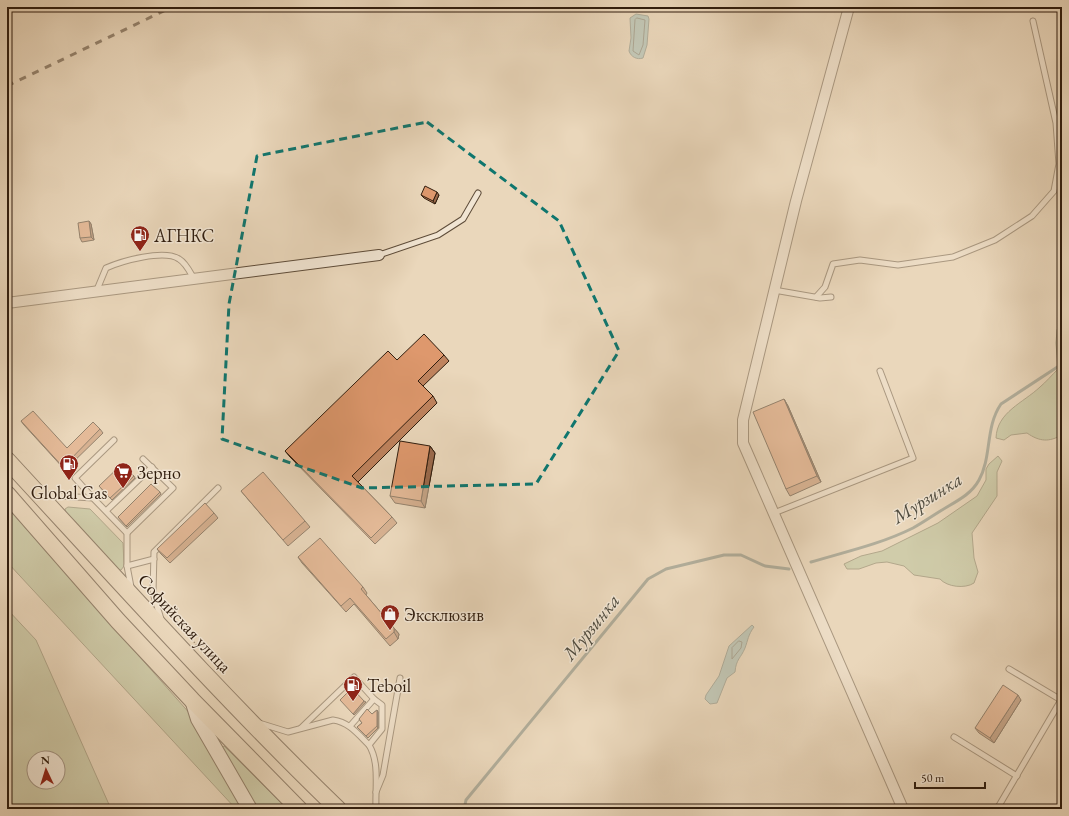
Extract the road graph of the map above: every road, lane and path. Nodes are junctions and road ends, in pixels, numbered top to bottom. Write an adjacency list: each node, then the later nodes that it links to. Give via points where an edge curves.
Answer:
1 (849, 7): 6 (street)
2 (1033, 21): 8 (lane, via 1056,123 1059,164 1054,192 1032,216 995,240 953,257 898,264 860,260 833,264 824,286)
3 (478, 193): 4 (lane, via 463,219 438,235)
4 (379, 254): 5 (street)
5 (194, 279): 7 (street); 7 (lane, via 179,258 142,257 106,268)
6 (774, 290): 8 (lane); 21 (street, via 743,420 743,443)
7 (96, 292): 10 (street)
8 (816, 297): 9 (lane)
9 (831, 297)
10 (7, 303)
11 (880, 371): 21 (lane, via 913,458)
12 (114, 440): 19 (lane, via 75,478)
13 (143, 459): 15 (lane)
14 (7, 460): 18 (main road, Софийская улица)
15 (152, 467): 20 (lane); 22 (lane, via 173,488)
16 (218, 488): 23 (lane, via 154,552)
17 (7, 494): 30 (main road, via 118,621)
18 (38, 494): 19 (lane); 25 (main road, Софийская улица)
19 (93, 498): 20 (lane)
20 (107, 510): 22 (lane)
21 (774, 513): 42 (street)
22 (128, 533): 24 (lane)
23 (154, 559): 24 (lane); 26 (lane, via 153,593)
24 (127, 566): 25 (lane)
25 (133, 596): 26 (main road, Софийская улица)
26 (165, 632): 31 (main road, Софийская улица)
27 (1009, 669): 36 (lane, via 1061,700)
28 (400, 678): 37 (lane, via 383,775)
29 (374, 699): 32 (lane); 33 (lane, via 354,677); 35 (lane, via 382,705 382,729)
30 (192, 700): 38 (street, via 198,719); 39 (main road)
31 (246, 718): 33 (lane, via 288,732); 40 (main road, Софийская улица)
32 (350, 726): 33 (lane, via 333,720); 35 (lane)
33 (300, 728)
34 (954, 737): 36 (lane)
35 (369, 745): 37 (lane, via 376,762)
36 (1017, 776): 43 (lane)
37 (376, 792): 41 (lane)
38 (250, 809)
39 (299, 809)
40 (338, 809)
41 (376, 809)
42 (903, 809)
43 (997, 809)

